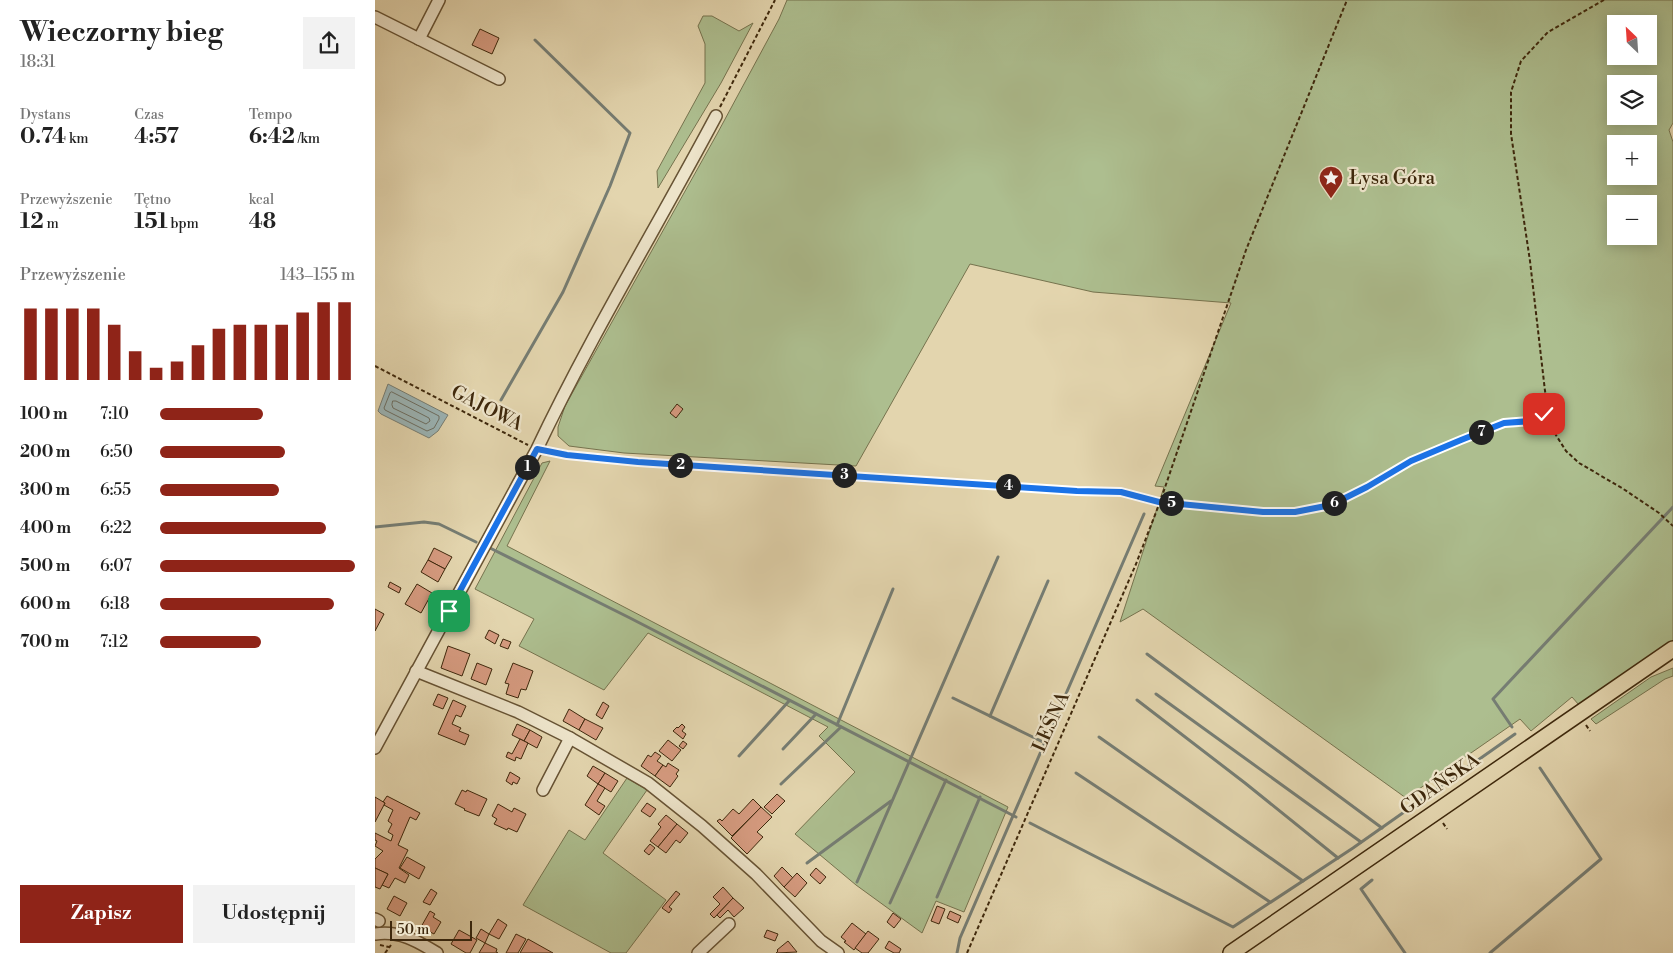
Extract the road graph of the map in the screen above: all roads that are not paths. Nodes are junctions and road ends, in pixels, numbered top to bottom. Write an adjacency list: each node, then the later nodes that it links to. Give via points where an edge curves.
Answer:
1 (439, 0): 3 (street)
2 (375, 16): 3 (street)
3 (419, 39): 4 (street)
4 (499, 79)
5 (716, 116): 7 (street)
6 (1673, 649): 16 (main road, GDAŃSKA)
7 (416, 671): 8 (street, via 518,712); 9 (street)
8 (570, 738): 10 (street); 15 (street, via 647,783 694,819)
9 (375, 748)
10 (543, 790)
11 (729, 924): 14 (street)
12 (376, 940): 13 (street, via 385,932 402,935)
13 (437, 953)
14 (698, 953)
15 (837, 953)
16 (1231, 953)

